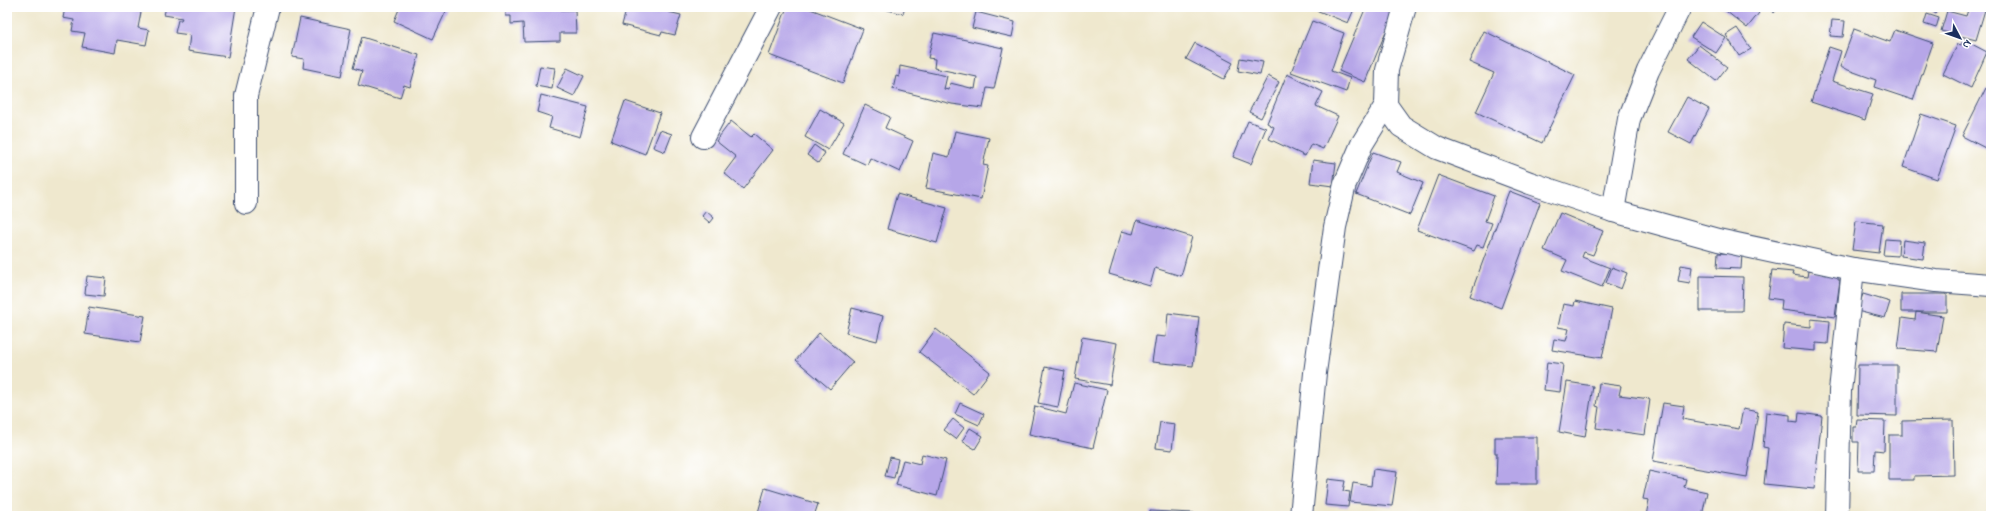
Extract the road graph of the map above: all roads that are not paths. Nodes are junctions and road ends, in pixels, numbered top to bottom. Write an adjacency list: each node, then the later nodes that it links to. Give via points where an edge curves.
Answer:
1 (268, 7): 7 (street, via 246,96)
2 (771, 7): 6 (street)
3 (1405, 7): 5 (street, via 1387,70)
4 (1680, 7): 8 (street, via 1648,71 1629,119)
5 (1386, 105): 8 (street, via 1402,126 1437,148 1530,184); 11 (street, via 1362,144 1344,184 1335,227 1315,373)
6 (703, 137)
7 (246, 203)
8 (1613, 210): 9 (street, via 1718,240)
9 (1853, 269): 10 (street); 12 (street, via 1840,391)
10 (1991, 286)
11 (1301, 516)
12 (1836, 516)

